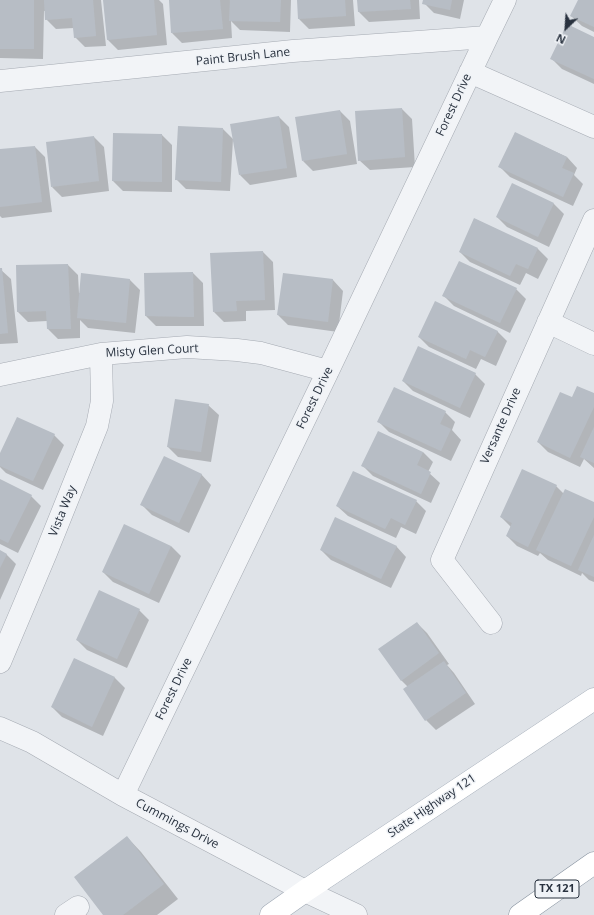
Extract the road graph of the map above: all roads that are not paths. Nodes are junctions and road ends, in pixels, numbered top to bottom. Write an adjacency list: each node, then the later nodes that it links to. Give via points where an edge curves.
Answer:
1 (505, 0): 2 (street, Forest Drive)
2 (486, 37): 3 (street, Forest Drive); 4 (street, Paint Brush Lane, via 293,51)
3 (470, 72): 5 (street); 10 (street, Forest Drive)
4 (0, 81)
5 (594, 127)
6 (594, 220): 7 (street, Versante Drive)
7 (548, 322): 8 (street); 12 (street, Versante Drive, via 442,560)
8 (594, 344)
9 (101, 354): 10 (street, Misty Glen Court, via 187,347 237,350 261,353); 11 (street, Misty Glen Court); 13 (street, Vista Way, via 102,401 97,426)
10 (328, 371): 16 (street, Forest Drive)
11 (0, 375)
12 (491, 623)
13 (0, 662)
14 (594, 699): 18 (main road, State Highway 121)
15 (0, 728): 16 (street, Cummings Drive, via 32,742)
16 (123, 795): 18 (street, Cummings Drive)
17 (594, 863): 21 (main road, TX 121)
18 (305, 891): 19 (main road, State Highway 121); 20 (street, Cummings Drive)
19 (271, 915)
20 (356, 915)
21 (520, 915)

